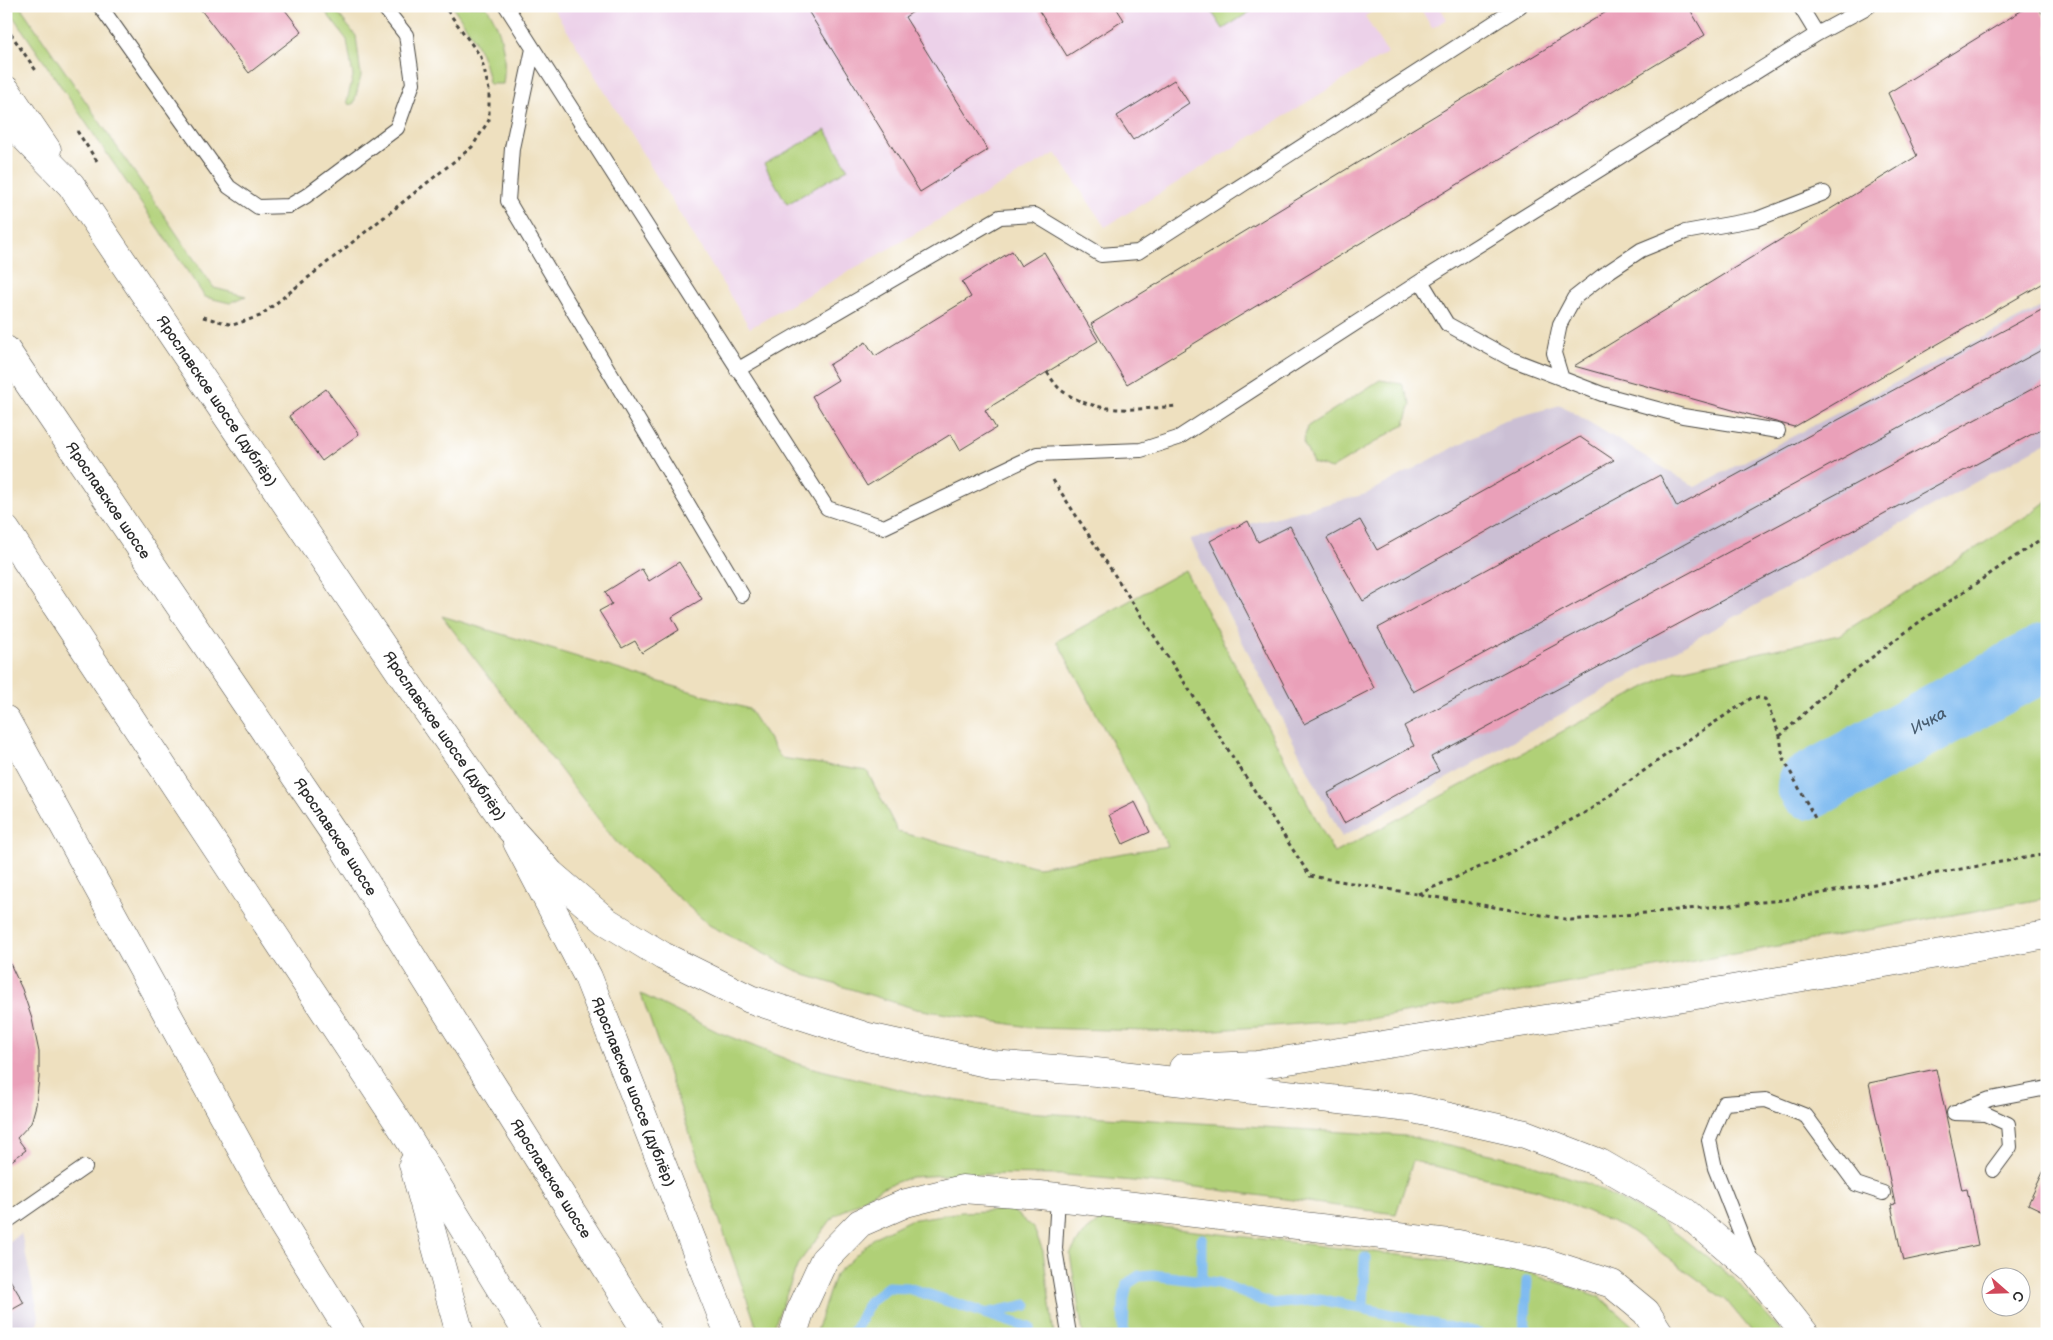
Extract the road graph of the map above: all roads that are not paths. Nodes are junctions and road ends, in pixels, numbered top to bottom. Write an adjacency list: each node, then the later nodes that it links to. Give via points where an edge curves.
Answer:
1 (100, 6): 2 (lane, via 229,187 258,207 289,206 397,128 413,83 406,35)
2 (384, 6)
3 (506, 6): 8 (lane)
4 (1520, 6): 15 (lane, via 1138,252 1101,255 1035,215 1000,217)
5 (1800, 6): 7 (lane)
6 (1870, 6): 7 (lane)
7 (1817, 34): 13 (lane)
8 (533, 49): 15 (lane); 19 (lane, via 512,148 508,201)
9 (6, 90): 11 (main road, Ярославское шоссе (дублёр))
10 (6, 118): 11 (main road, Ярославское шоссе (дублёр))
11 (71, 185): 21 (main road, Ярославское шоссе (дублёр))
12 (1824, 193): 16 (lane, via 1757,219 1685,232 1641,250 1602,276 1574,298 1560,324 1554,353)
13 (1421, 281): 15 (lane, via 1178,438 1141,450 1037,454 884,527 827,508); 16 (lane, via 1447,324 1511,359)
14 (6, 350): 35 (main road, Ярославское шоссе, via 342,846)
15 (737, 370)
16 (1562, 379): 17 (lane, via 1602,394 1683,416)
17 (1778, 431)
18 (6, 530): 25 (main road)
19 (742, 595)
20 (6, 720): 32 (main road, via 282,1223)
21 (507, 825): 23 (main road, via 551,874 606,921 663,956 750,999 868,1037 991,1064); 36 (main road, Ярославское шоссе (дублёр), via 588,977)
22 (2047, 935): 23 (main road, via 1257,1065)
23 (1096, 1072): 31 (main road, via 1410,1108 1525,1134 1600,1163 1685,1212)
24 (2047, 1088): 27 (lane, via 1990,1099 1954,1113 1986,1114 2008,1124 2010,1147)
25 (404, 1131): 33 (main road); 34 (main road)
26 (85, 1167): 30 (lane)
27 (1992, 1170)
28 (1883, 1193): 31 (lane, via 1856,1184 1806,1116 1766,1100 1724,1103 1709,1140 1715,1168)
29 (1058, 1197): 37 (main road, via 962,1189 906,1202 860,1224 824,1260); 38 (lane, via 1055,1249); 39 (main road, via 1458,1244 1544,1262 1612,1284 1646,1312)
30 (6, 1222)
31 (1755, 1270): 40 (main road)
32 (351, 1334)
33 (460, 1334)
34 (528, 1334)
35 (648, 1334)
36 (729, 1334)
37 (793, 1334)
38 (1069, 1334)
39 (1660, 1334)
40 (1805, 1334)

